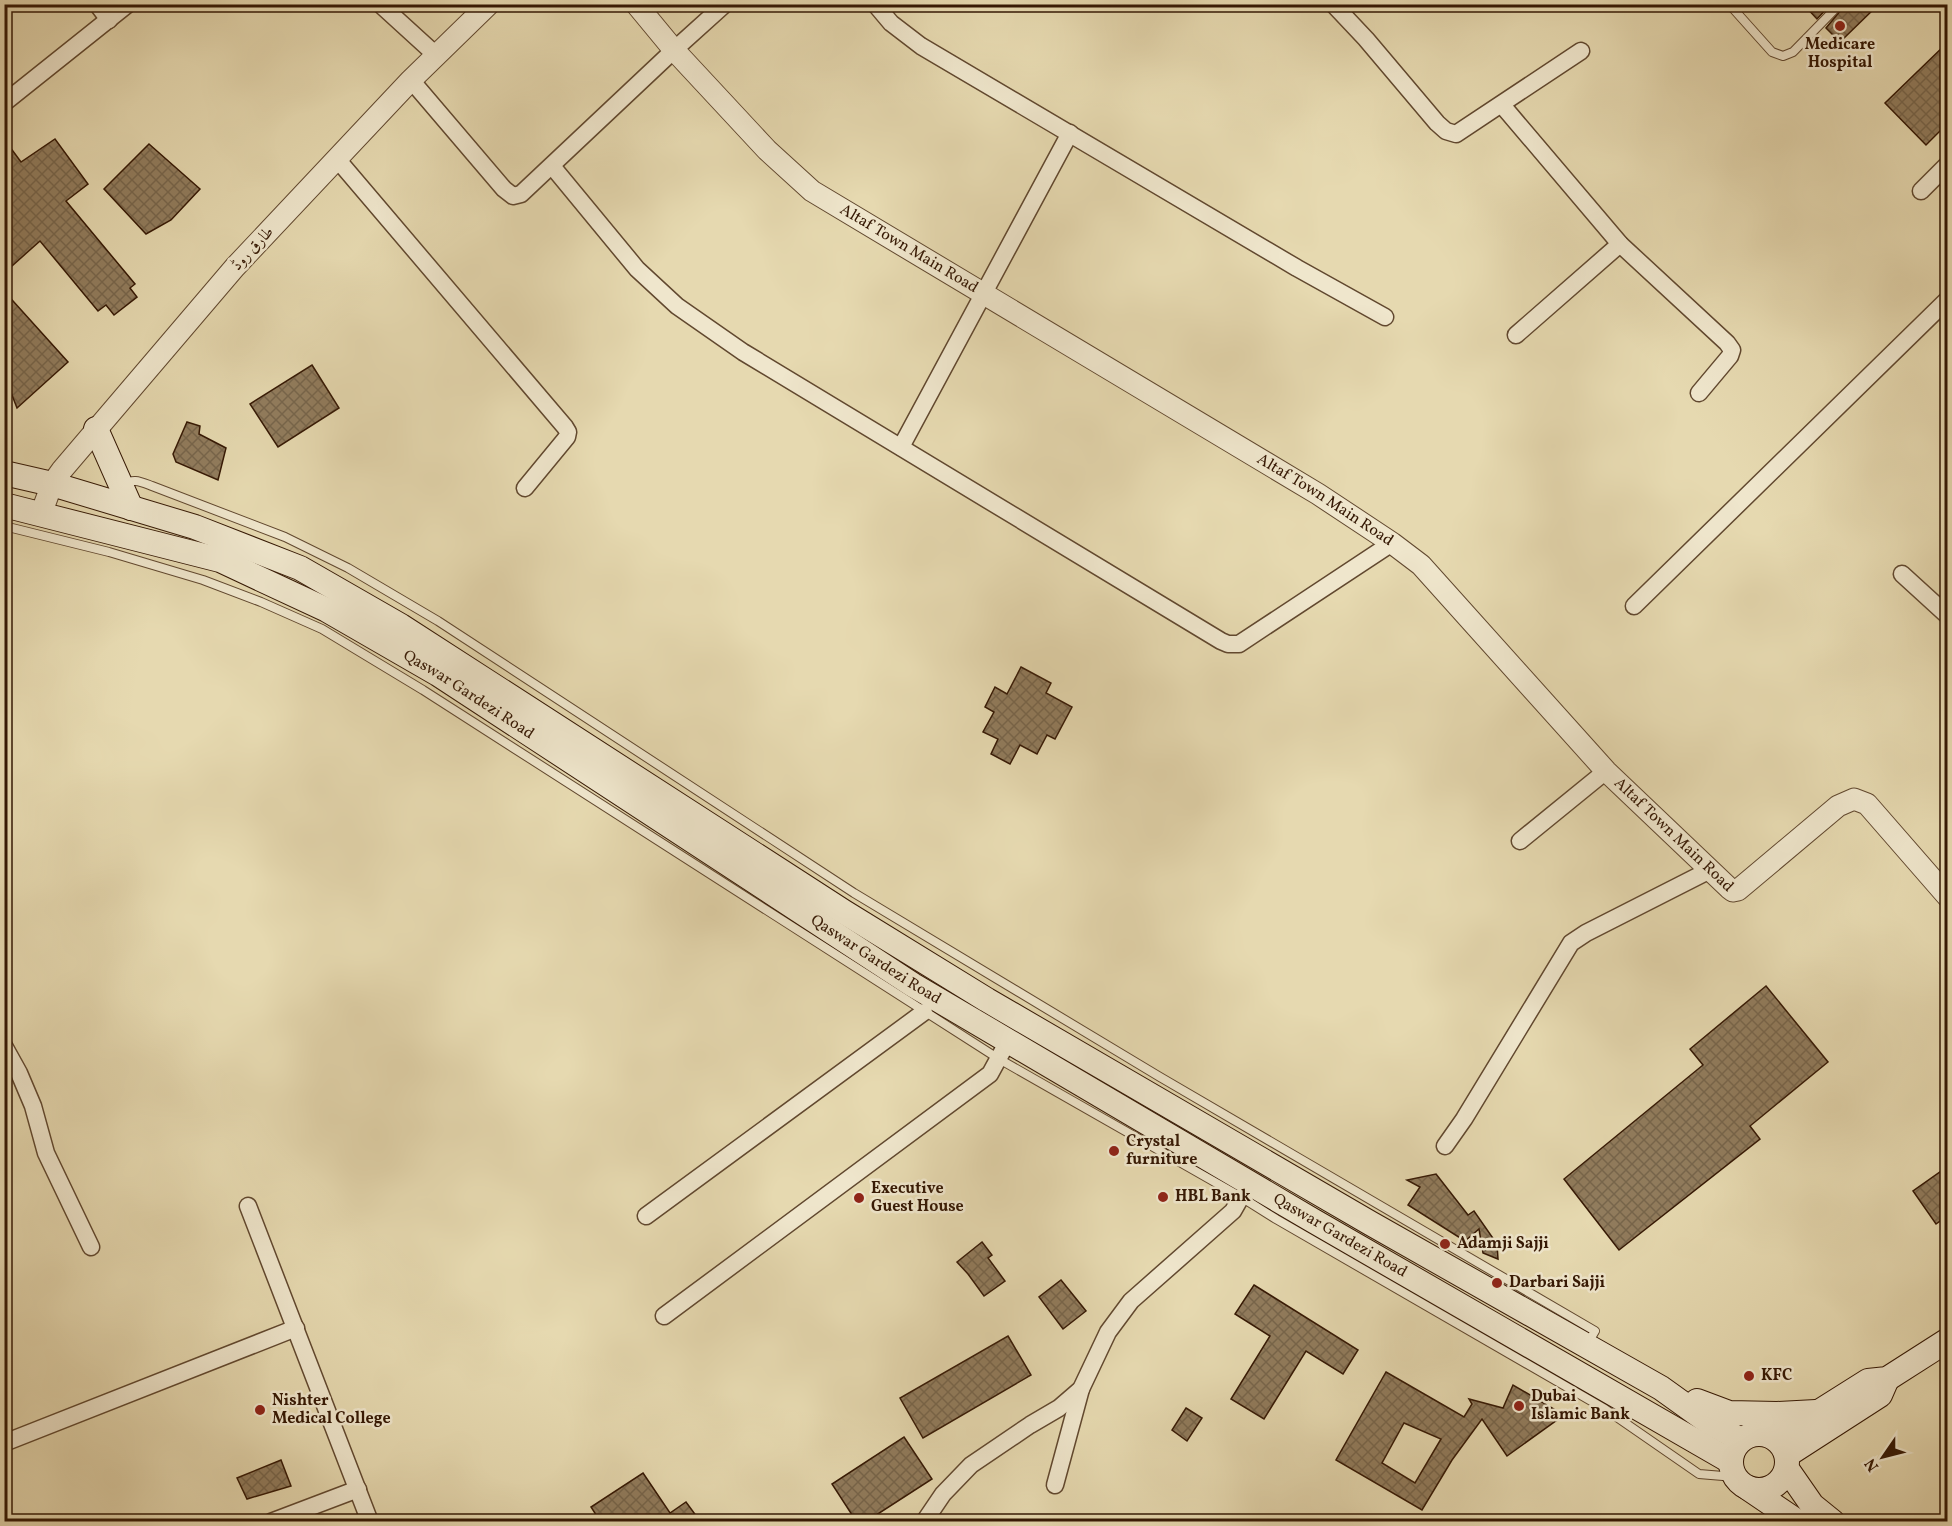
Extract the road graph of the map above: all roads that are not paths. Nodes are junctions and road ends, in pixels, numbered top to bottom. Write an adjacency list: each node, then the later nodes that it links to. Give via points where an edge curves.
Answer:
1 (97, 4): 11 (street)
2 (128, 4): 11 (street)
3 (380, 4): 14 (street)
4 (489, 4): 14 (street, طارق روڈ)
5 (636, 4): 12 (street, Altaf Town Main Road)
6 (725, 4): 12 (street)
7 (875, 4): 18 (street, via 891,23 921,46)
8 (1333, 4): 17 (street, via 1446,131 1456,134)
9 (1729, 4): 10 (lane, via 1772,52 1783,56 1793,52)
10 (1840, 4)
11 (109, 20): 16 (street)
12 (674, 50): 21 (street); 24 (street, Altaf Town Main Road, via 767,150 812,191)
13 (1581, 51): 17 (street)
14 (437, 56): 15 (street, طارق روڈ)
15 (411, 80): 19 (street, طارق روڈ); 21 (street, via 513,196 521,194)
16 (4, 103)
17 (1502, 105): 23 (street)
18 (1070, 133): 24 (street); 26 (street)
19 (337, 159): 29 (street, طارق روڈ, via 235,267); 34 (street, via 568,432)
20 (1947, 164): 22 (street)
21 (552, 166): 30 (street, via 637,269 676,306 743,352)
22 (1921, 191)
23 (1620, 244): 27 (street); 28 (street, via 1732,350)
24 (983, 295): 30 (street); 39 (street, Altaf Town Main Road, via 1318,494)
25 (1947, 299): 42 (street)
26 (1384, 317)
27 (1516, 335)
28 (1699, 393)
29 (96, 429): 32 (street, طارق روڈ); 33 (main road)
30 (901, 447): 39 (street, via 1228,644 1239,644)
31 (4, 473): 32 (main road)
32 (51, 484): 36 (main road); 37 (street, طارق روڈ)
33 (121, 485): 36 (main road); 48 (lane, via 139,481 285,537 348,568 438,621)
34 (525, 488)
35 (4, 505): 37 (main road, Qaswar Gardezi Road)
36 (131, 508): 48 (main road, via 195,527 300,568 401,626)
37 (41, 514): 40 (main road, Qaswar Gardezi Road)
38 (4, 526): 40 (lane)
39 (1392, 543): 44 (street, Altaf Town Main Road, via 1421,565)
40 (218, 573): 49 (lane, via 261,602 322,629 423,690); 51 (main road, Qaswar Gardezi Road, via 327,610 438,674 904,979)
41 (1902, 574): 43 (street)
42 (1634, 606)
43 (1947, 616)
44 (1606, 771): 45 (street); 46 (street, Altaf Town Main Road)
45 (1520, 841)
46 (1710, 870): 47 (street, Altaf Town Main Road, via 1733,891 1738,890 1838,806 1854,799 1867,804); 52 (street, via 1571,943)
47 (1947, 897)
48 (849, 903): 62 (main road, via 1370,1223)
49 (924, 1012): 51 (lane); 56 (street)
50 (4, 1046): 57 (street, via 33,1106 46,1153)
51 (1004, 1050): 53 (main road, Qaswar Gardezi Road); 58 (street, via 990,1074)
52 (1445, 1146)
53 (1215, 1173): 54 (lane); 67 (main road, Qaswar Gardezi Road)
54 (1242, 1197): 63 (street, via 1233,1211 1131,1301 1108,1332); 67 (lane, via 1605,1409 1700,1474)
55 (248, 1206): 59 (street)
56 (646, 1216)
57 (91, 1247)
58 (664, 1316)
59 (296, 1329): 65 (street); 69 (street)
60 (1947, 1340): 61 (main road)
61 (1887, 1379): 64 (main road, via 1868,1381); 66 (main road, via 1880,1395)
62 (1660, 1388): 64 (main road, via 1729,1413); 67 (main road, via 1707,1421)
63 (1081, 1389): 68 (street); 72 (street, via 1059,1408 971,1465)
64 (1820, 1412): 66 (main road)
65 (4, 1443)
66 (1783, 1454): 67 (main road, via 1770,1435 1754,1433); 67 (main road, via 1783,1478 1767,1489 1757,1490); 74 (main road, via 1812,1505)
67 (1739, 1466): 73 (main road, Qaswar Gardezi Road)
68 (1055, 1485)
69 (358, 1489): 70 (street); 71 (street)
70 (272, 1521)
71 (370, 1521)
72 (924, 1521)
73 (1798, 1521)
74 (1833, 1521)

